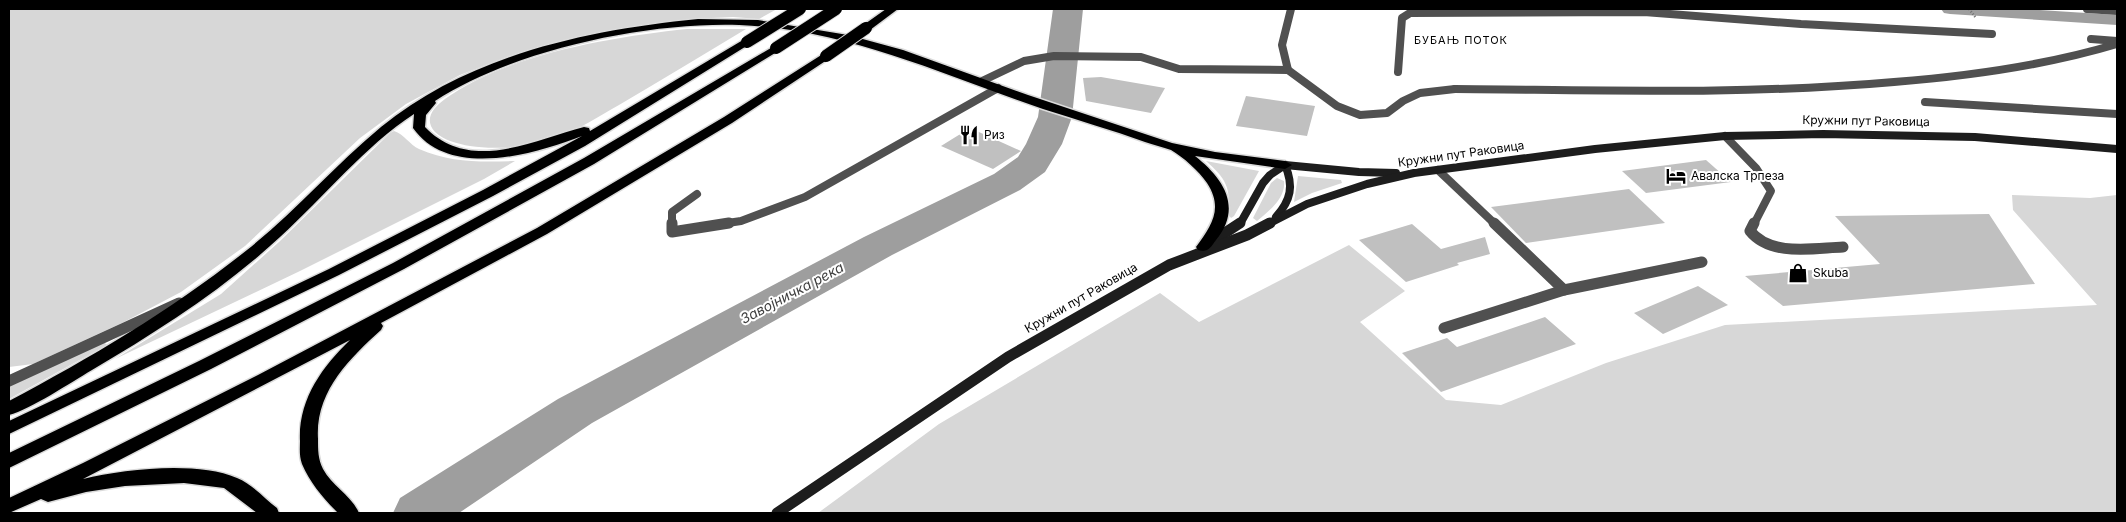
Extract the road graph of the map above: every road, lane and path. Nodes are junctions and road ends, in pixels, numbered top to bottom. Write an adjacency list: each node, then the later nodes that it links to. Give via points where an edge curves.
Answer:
1 (800, 9): 16 (highway, bridge)
2 (836, 9): 40 (highway, bridge, via 642,130 460,235 261,338)
3 (893, 9): 33 (highway, bridge, via 826,56 661,161 542,231)
4 (1290, 9): 11 (street, via 1282,45)
5 (2087, 9): 7 (street)
6 (1537, 10): 8 (street, via 1657,12 1801,24); 12 (street, via 1405,15 1402,18)
7 (2117, 10)
8 (1992, 34)
9 (2091, 39): 10 (street)
10 (2117, 42): 11 (street, via 2088,52 1969,75 1850,88 1455,90 1420,93 1387,113 1360,115 1337,106)
11 (1288, 70): 13 (street, via 1179,69 1140,57 1054,56 1024,61)
12 (1398, 72)
13 (982, 81): 14 (highway, via 903,53 845,37 734,22 654,27 574,42 503,64); 15 (highway)
14 (452, 87): 16 (highway, via 424,109 419,128 423,135 437,144 472,154 494,155 540,148); 32 (highway, via 405,114 256,251)
15 (998, 88): 20 (highway); 25 (street, via 806,197 740,221 672,232 672,212)
16 (649, 102): 39 (highway, via 497,188 351,263)
17 (1924, 102): 18 (street)
18 (2117, 114)
19 (1725, 136): 21 (main road, Кружни пут Раковица, via 1957,136); 23 (main road, Кружни пут Раковица); 28 (street, via 1756,167 1771,190 1750,231 1752,236 1767,245 1783,248)
20 (1172, 147): 22 (highway); 27 (highway, via 1203,168 1220,190 1221,220)
21 (2117, 149)
22 (1285, 166): 24 (main road); 26 (main road, via 1292,180 1289,199); 27 (main road, via 1263,183 1241,222)
23 (1438, 170): 24 (main road, Кружни пут Раковица); 31 (street)
24 (1414, 173): 26 (main road, Кружни пут Раковица, via 1326,196)
25 (697, 194)
26 (1272, 221): 30 (main road, Кружни пут Раковица, via 1220,247)
27 (1203, 247): 30 (main road)
28 (1843, 247)
29 (1702, 262): 31 (street)
30 (1169, 265): 44 (main road, Кружни пут Раковица, via 1008,357)
31 (1564, 290): 34 (street)
32 (200, 293): 35 (street); 38 (highway, via 153,327)
33 (413, 300): 41 (highway); 43 (highway, via 350,348 328,376 313,406 307,436 311,464 326,489)
34 (1444, 328)
35 (29, 372): 36 (street); 37 (street)
36 (9, 376)
37 (9, 381)
38 (9, 409)
39 (9, 428)
40 (9, 461)
41 (9, 507): 42 (highway, via 90,484 129,478 185,476 232,484)
42 (270, 513)
43 (350, 513)
44 (777, 513)

